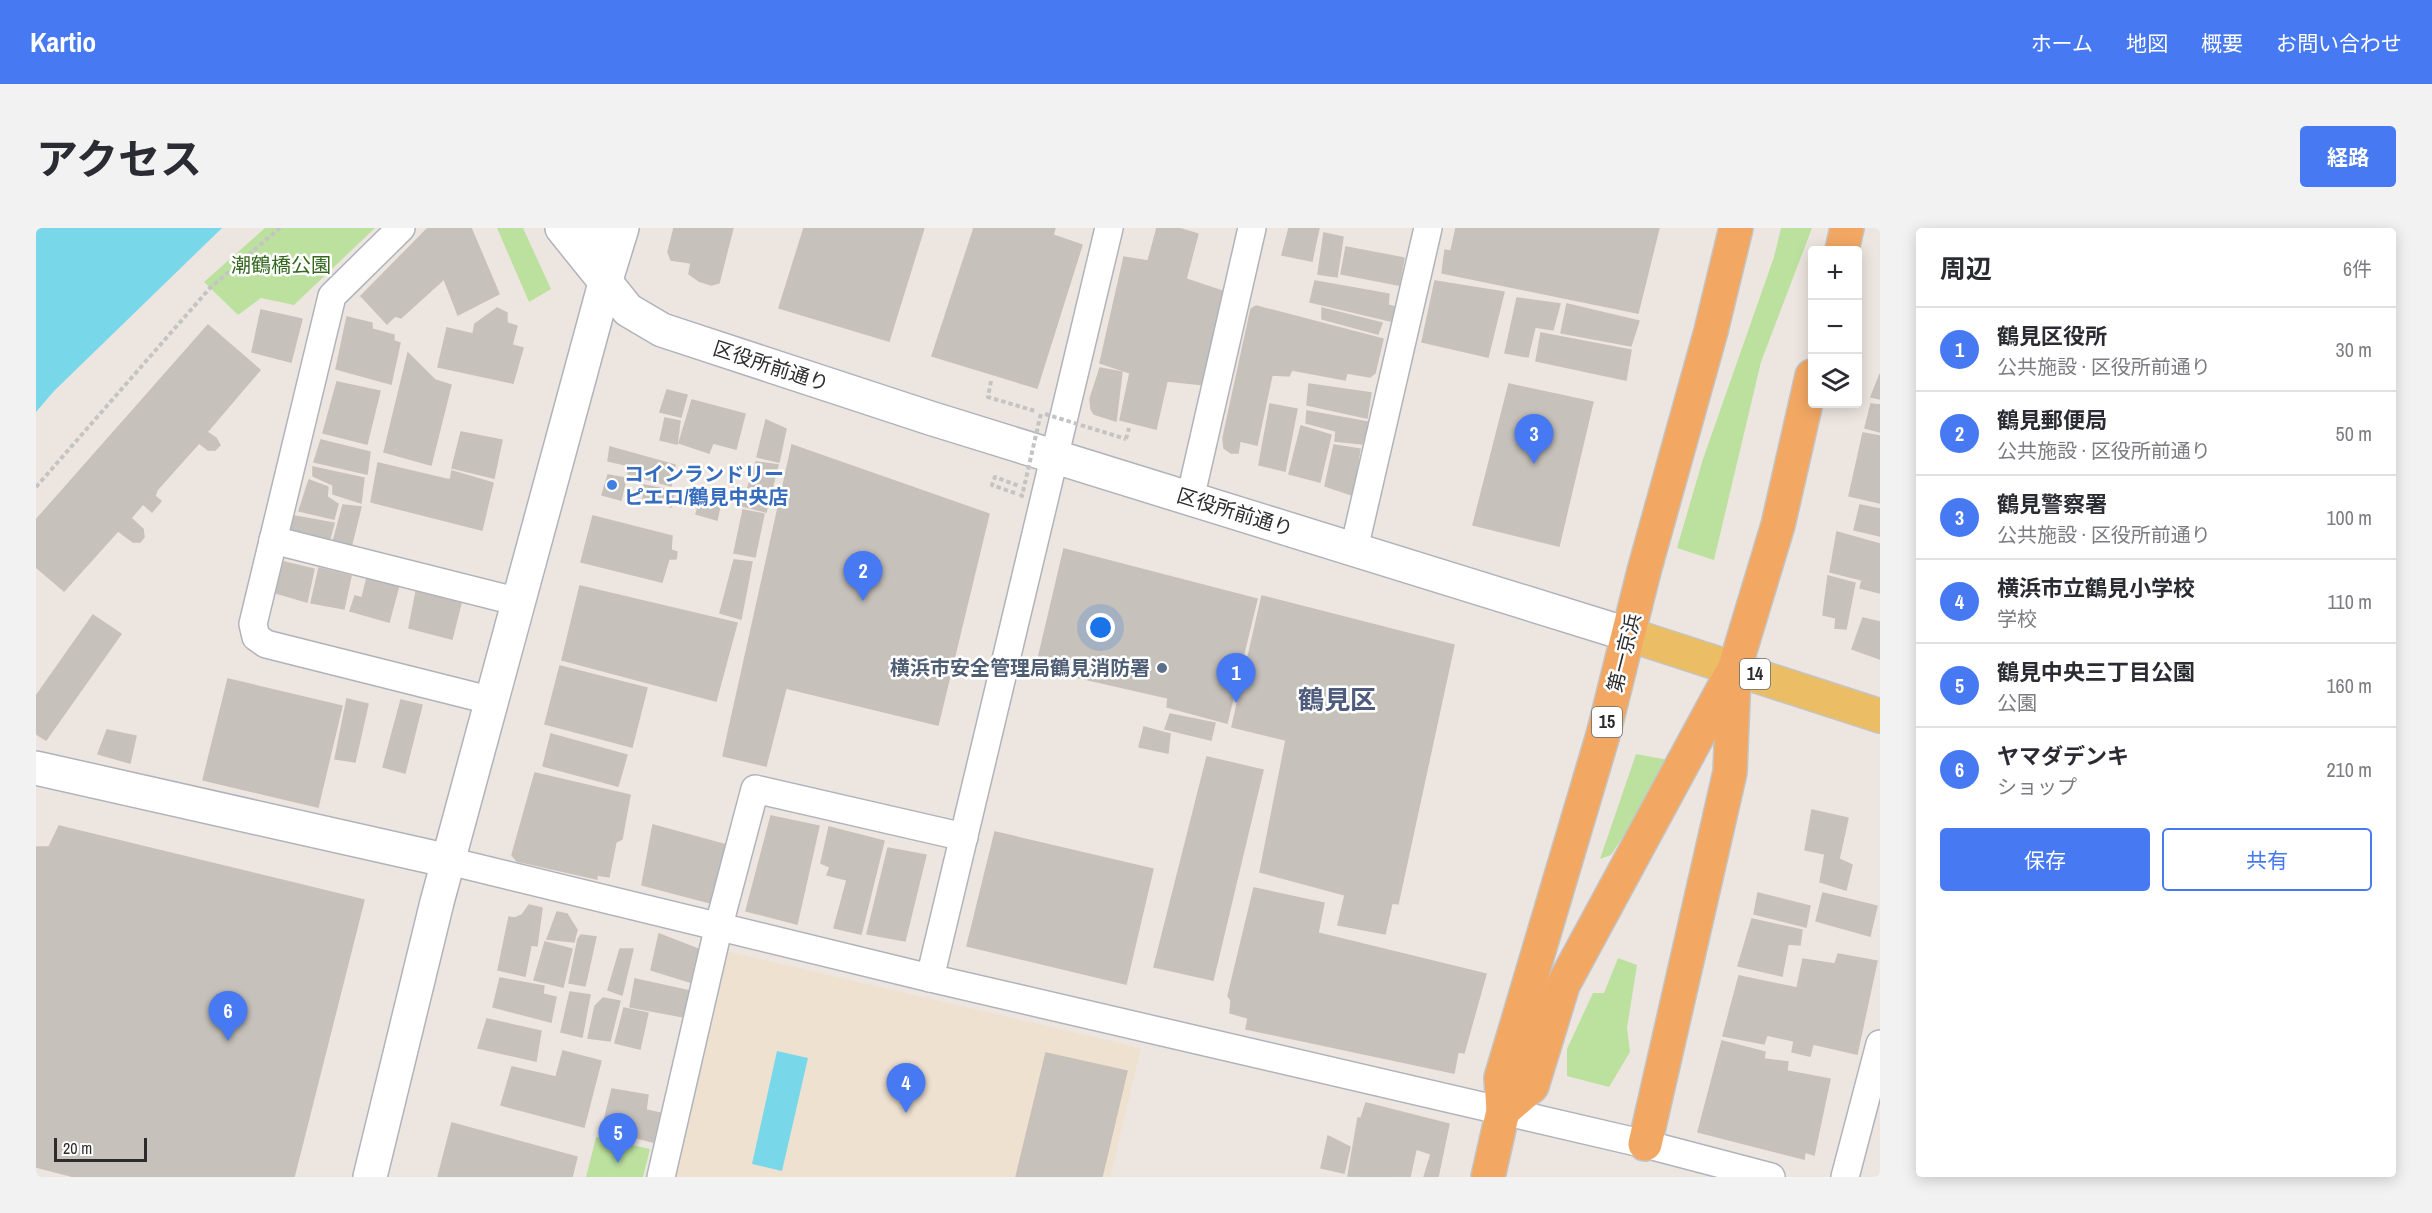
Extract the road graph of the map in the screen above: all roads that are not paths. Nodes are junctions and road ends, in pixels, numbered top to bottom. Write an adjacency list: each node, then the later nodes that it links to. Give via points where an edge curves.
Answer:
1 (401, 228): 14 (street, via 332,296)
2 (562, 228): 10 (street, 区役所前通り)
3 (1109, 228): 12 (street)
4 (1252, 228): 13 (street)
5 (1428, 228): 15 (street)
6 (1736, 228): 17 (highway, 第一京浜 / 15)
7 (1847, 228): 9 (highway)
8 (612, 231): 10 (street)
9 (1843, 246)
10 (604, 283): 12 (street, 区役所前通り, via 628,310 662,330); 16 (street)
11 (1808, 394): 18 (highway, via 1778,525)
12 (1055, 456): 13 (street, 区役所前通り); 22 (street)
13 (1190, 499): 15 (street, 区役所前通り)
14 (273, 540): 16 (street); 19 (street, via 253,624 256,637 266,644)
15 (1354, 549): 17 (street, 区役所前通り)
16 (519, 602): 19 (street)
17 (1630, 634): 18 (main road, 区役所前通り / 14); 27 (highway, 第一京浜 / 15, via 1502,1078)
18 (1735, 667): 20 (main road, 区役所前通り / 14); 27 (highway, via 1563,985 1532,1086); 28 (highway, via 1730,772)
19 (493, 701): 23 (street)
20 (1880, 716)
21 (36, 768): 23 (street)
22 (964, 837): 24 (street, via 755,789); 25 (street)
23 (449, 861): 24 (street); 29 (street)
24 (719, 925): 25 (street); 30 (street)
25 (930, 978): 27 (street)
26 (1880, 1044): 33 (street)
27 (1503, 1111): 28 (street); 31 (highway, 第一京浜 / 15)
28 (1645, 1144): 32 (street)
29 (370, 1177)
30 (661, 1177)
31 (1488, 1177)
32 (1772, 1177)
33 (1845, 1177)

